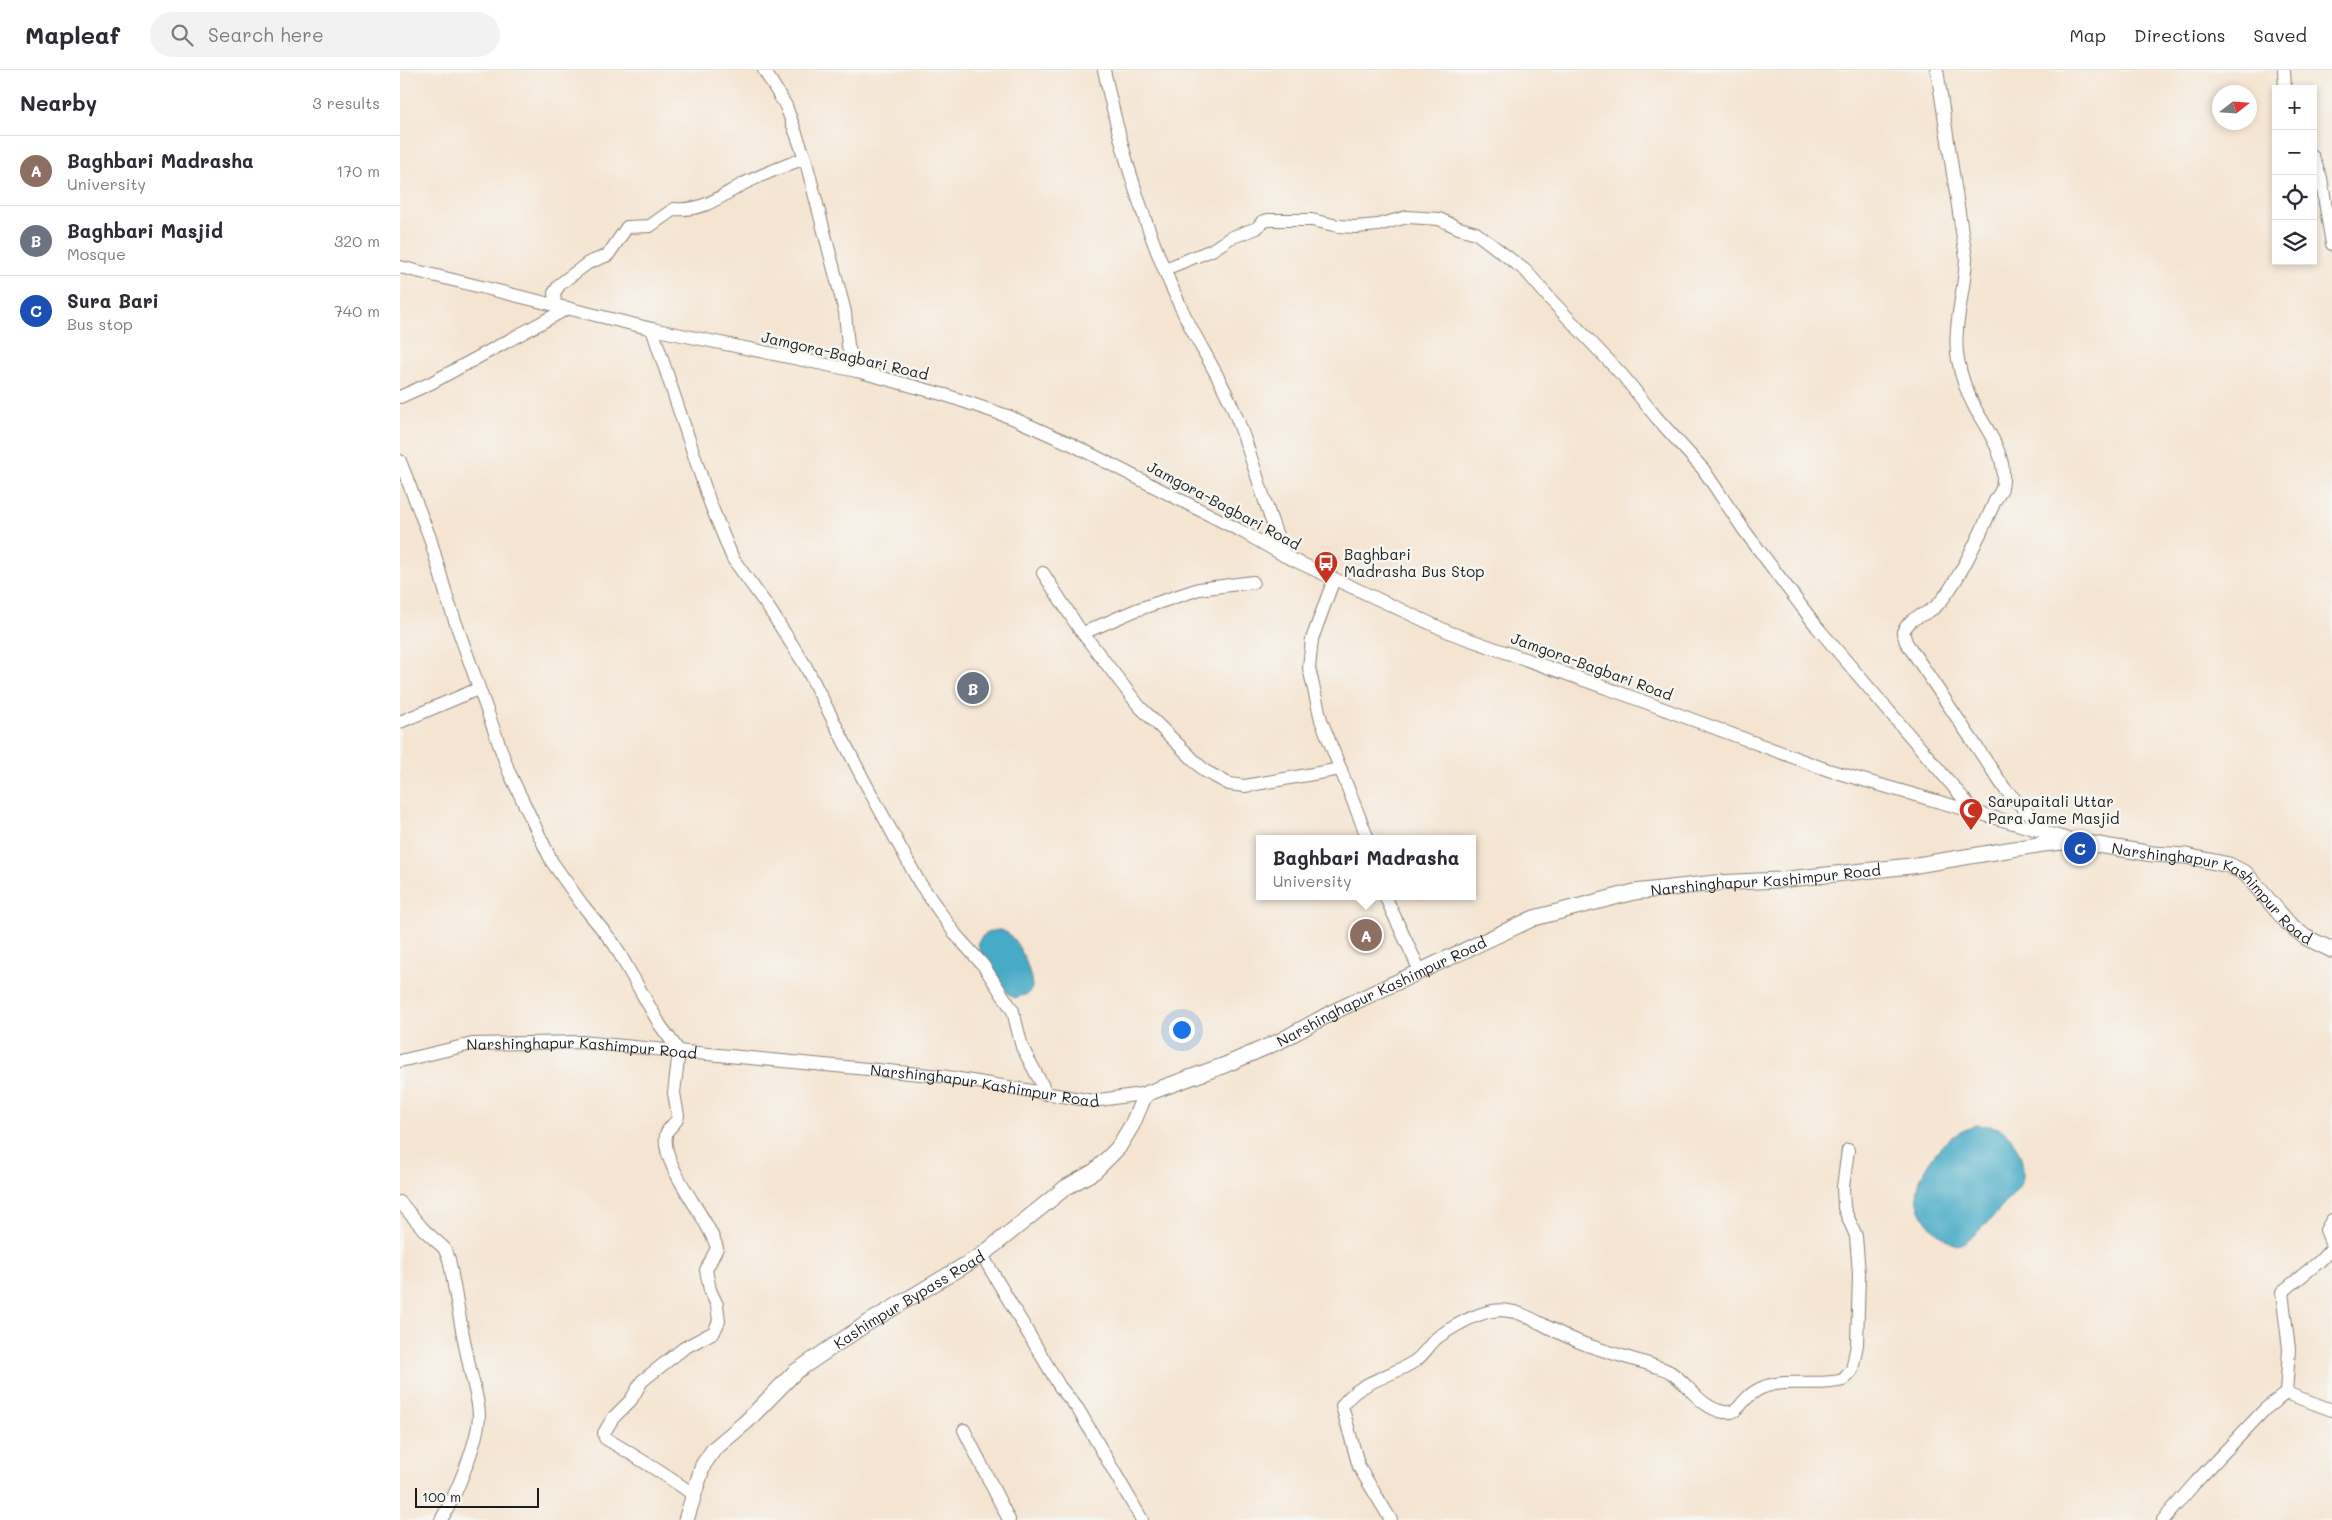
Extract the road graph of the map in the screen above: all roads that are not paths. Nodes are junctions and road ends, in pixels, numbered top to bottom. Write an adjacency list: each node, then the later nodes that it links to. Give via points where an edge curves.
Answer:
1 (764, 70): 6 (street, via 786,106)
2 (1104, 70): 10 (street, via 1133,180)
3 (1937, 70): 26 (street, via 1966,258 1956,346 1968,393 1998,450 2002,488 1954,582 1935,607 1909,621 1903,632 1906,642 2005,789)
4 (2284, 70): 5 (street)
5 (2284, 85)
6 (805, 158): 11 (street, via 744,184 704,206 686,211 674,209 650,226 627,227 608,255 588,263 560,284 554,293); 14 (street, via 845,312 848,346)
7 (2317, 168): 8 (street)
8 (2332, 244)
9 (400, 267): 11 (street, Jamgora-Bagbari Road)
10 (1165, 269): 17 (street, via 1231,404); 25 (street, via 1212,250 1268,220 1312,220 1356,227 1406,217 1439,219 1476,233 1526,271 1624,377 1703,469 1817,628)
11 (555, 304): 12 (street, Jamgora-Bagbari Road)
12 (568, 308): 13 (street, Jamgora-Bagbari Road); 15 (street)
13 (652, 329): 14 (street, Jamgora-Bagbari Road); 35 (street, via 710,503 733,559 806,665 919,882 956,935 983,965 1013,1011 1022,1048)
14 (857, 371): 17 (street, Jamgora-Bagbari Road, via 945,395 1018,421 1070,444)
15 (400, 398)
16 (400, 461): 22 (street, via 430,538)
17 (1285, 556): 19 (street, Jamgora-Bagbari Road)
18 (1043, 573): 21 (street)
19 (1334, 579): 24 (street, via 1312,639 1309,668 1321,720); 25 (street, Jamgora-Bagbari Road, via 1451,633 1828,770)
20 (1253, 582): 21 (street, via 1199,589 1136,610)
21 (1084, 633): 24 (street, via 1139,706 1205,771 1220,780 1245,786)
22 (478, 689): 23 (street); 32 (street, via 509,772 552,862 614,944 660,1025)
23 (400, 722)
24 (1341, 769): 27 (street)
25 (1974, 812): 26 (street, Jamgora-Bagbari Road)
26 (2045, 831): 28 (street, Jamgora-Bagbari Road)
27 (1366, 835)
28 (2074, 841): 30 (main road, Narshinghapur Kashimpur Road, via 2229,865 2246,874 2288,923); 31 (main road, Narshinghapur Kashimpur Road, via 1911,866 1634,892 1534,918)
29 (1387, 900): 31 (street)
30 (2332, 950)
31 (1420, 970): 34 (main road, Narshinghapur Kashimpur Road, via 1280,1041)
32 (679, 1051): 33 (street, Narshinghapur Kashimpur Road, via 581,1042 509,1042 472,1044); 35 (street, Narshinghapur Kashimpur Road, via 941,1076); 44 (street, via 674,1093 678,1120 668,1130 666,1140 678,1179 705,1220 718,1248 706,1270 719,1321 714,1332 684,1348 642,1381 604,1433 605,1438)
33 (400, 1061)
34 (1148, 1093): 35 (street, Narshinghapur Kashimpur Road, via 1093,1101); 40 (main road, Kashimpur Bypass Road, via 1108,1160 1089,1176 1065,1188)
35 (1047, 1094)
36 (1848, 1150): 49 (street, via 1844,1208 1856,1236 1859,1274 1857,1345 1852,1370 1843,1380 1774,1384 1748,1396 1737,1410 1721,1411 1700,1400 1670,1371 1586,1344 1521,1312 1488,1311 1475,1315 1436,1338 1426,1353 1413,1362 1378,1378 1342,1406 1359,1467)
37 (400, 1202): 45 (street, via 444,1248 449,1259 478,1400 475,1436 452,1502)
38 (2332, 1220): 39 (street, via 2326,1230)
39 (2332, 1247): 41 (street, via 2282,1292 2289,1349)
40 (982, 1255): 44 (main road, Kashimpur Bypass Road, via 866,1324 795,1372 714,1449 703,1464); 48 (street, via 1060,1386 1078,1409)
41 (2286, 1393): 42 (street); 50 (street, via 2265,1409)
42 (2332, 1410)
43 (964, 1430): 47 (street)
44 (694, 1495): 46 (main road, Kashimpur Bypass Road)
45 (441, 1520)
46 (686, 1520)
47 (1009, 1520)
48 (1142, 1520)
49 (1391, 1520)
50 (2163, 1520)

